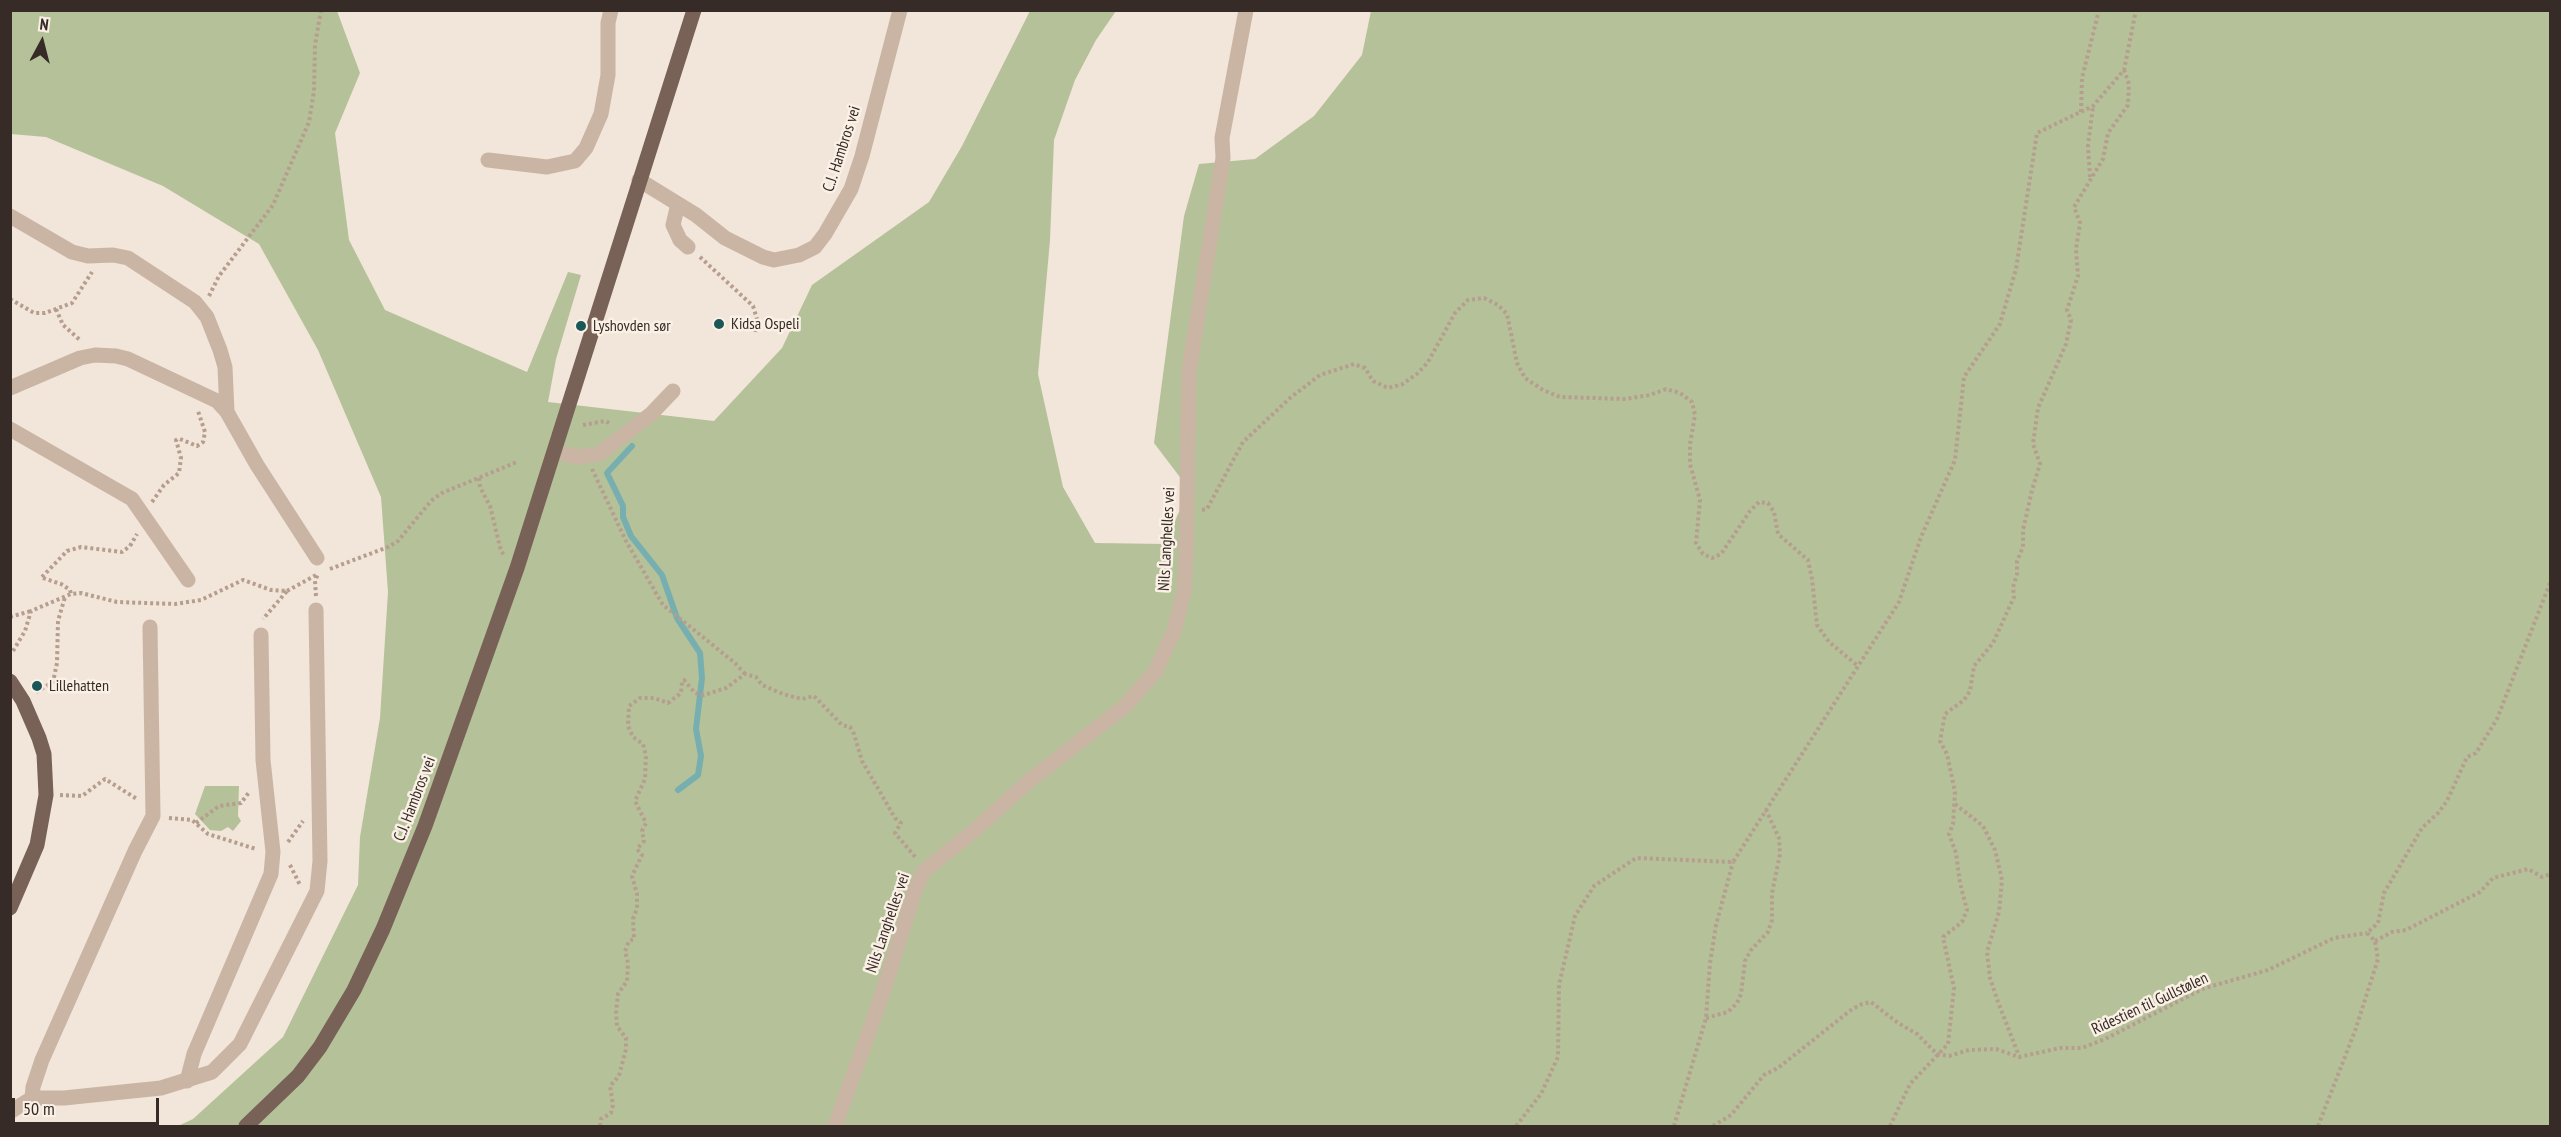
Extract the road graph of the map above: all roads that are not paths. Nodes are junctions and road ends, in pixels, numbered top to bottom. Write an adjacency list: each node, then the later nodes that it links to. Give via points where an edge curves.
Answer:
1 (611, 10): 5 (street, via 608,75 601,114 586,148 575,161 547,168)
2 (694, 10): 6 (main road, C.J. Hambros vei)
3 (900, 10): 7 (street, C.J. Hambros vei, via 851,189 815,247 799,255 763,258 725,238)
4 (1246, 10): 26 (street, Nils Langhelles vei, via 1222,138 1223,158 1189,371 1184,591 1174,631 1155,672 1124,707 1030,780 924,872)
5 (488, 160)
6 (639, 180): 7 (street, C.J. Hambros vei); 14 (main road, C.J. Hambros vei)
7 (678, 204): 9 (street, via 673,225)
8 (10, 216): 12 (street, via 72,252 128,258 199,307 207,317 225,367)
9 (688, 247)
10 (10, 388): 12 (street, via 95,355 128,359 217,401)
11 (673, 392): 14 (street, via 608,448 588,457)
12 (227, 412): 15 (street)
13 (10, 429): 16 (street, via 132,499)
14 (554, 451): 25 (main road, C.J. Hambros vei, via 474,690 379,939 320,1047 292,1082)
15 (318, 566)
16 (188, 580)
17 (316, 610): 22 (street, via 320,861 316,891 240,1044 212,1072)
18 (150, 627): 23 (street, via 153,816 42,1060)
19 (261, 634): 22 (street, via 263,760 278,850 194,1054)
20 (10, 681): 21 (main road, via 22,699 44,754 46,795 38,845)
21 (10, 908)
22 (187, 1081): 23 (street, via 131,1093)
23 (32, 1098): 24 (street)
24 (10, 1112)
25 (246, 1126)
26 (836, 1126)

